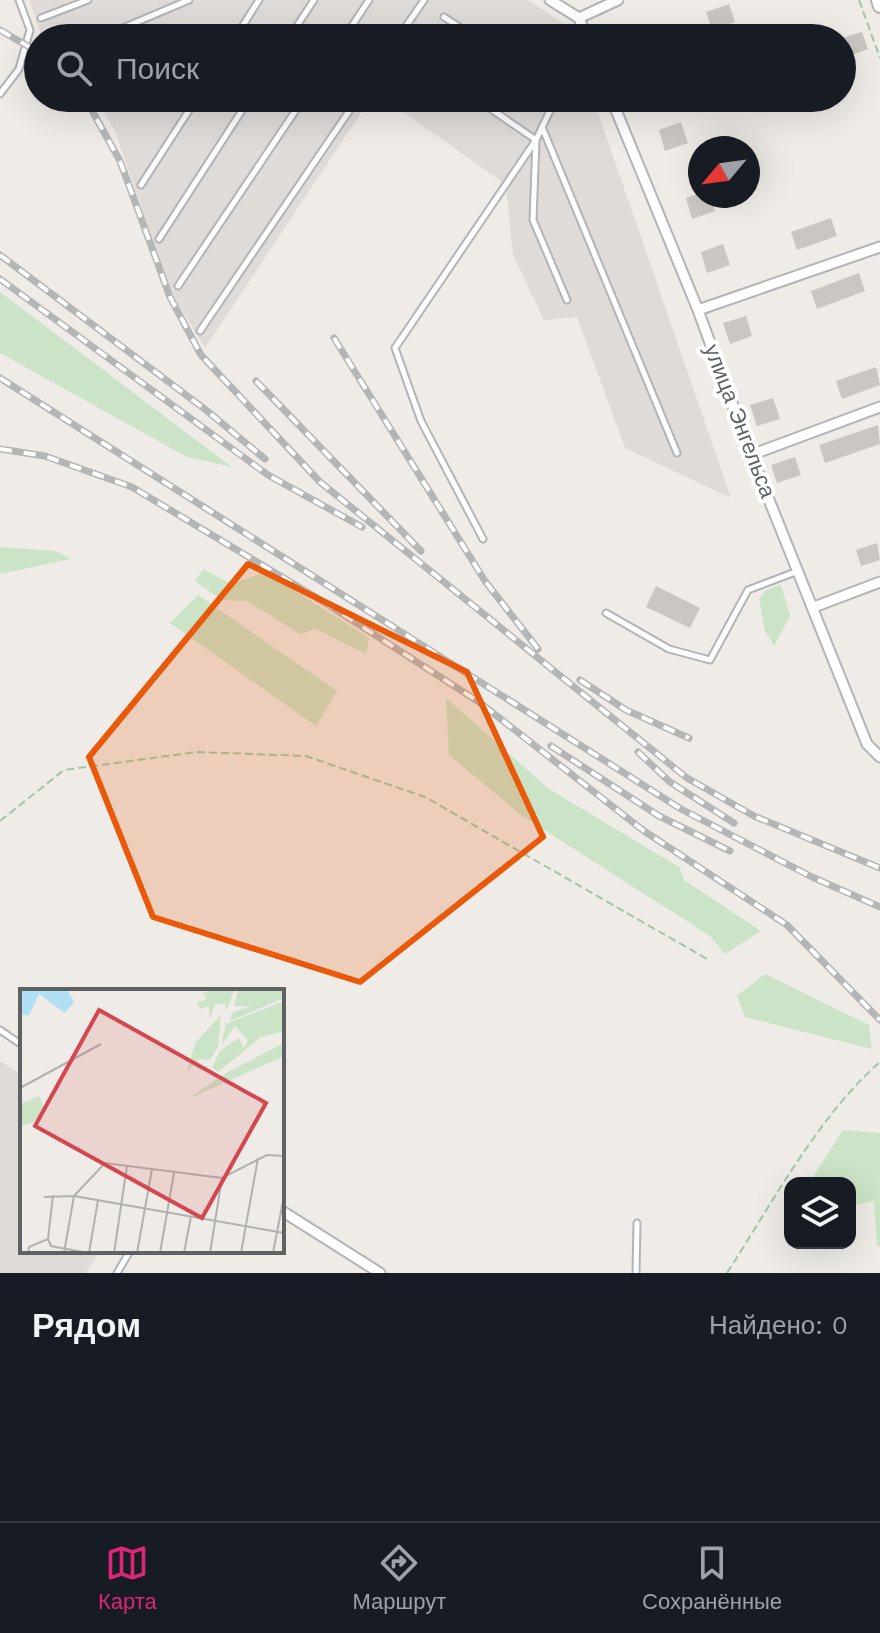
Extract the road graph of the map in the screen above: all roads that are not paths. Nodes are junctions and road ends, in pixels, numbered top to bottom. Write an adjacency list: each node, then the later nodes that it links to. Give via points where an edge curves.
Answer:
1 (19, 0): 15 (lane)
2 (88, 0): 13 (lane)
3 (189, 0): 16 (lane)
4 (259, 0): 17 (lane)
5 (314, 0): 18 (lane)
6 (369, 0): 19 (lane)
7 (424, 0): 20 (lane)
8 (550, 0): 14 (street)
9 (618, 0): 14 (street)
10 (878, 0): 11 (main road)
11 (880, 6)
12 (444, 17): 21 (lane)
13 (41, 18)
14 (579, 18): 22 (street)
15 (28, 24)
16 (132, 24)
17 (244, 24)
18 (298, 24)
19 (353, 24)
20 (408, 24)
21 (455, 24)
22 (580, 24)
23 (24, 51): 24 (lane, via 19,69)
24 (0, 94)
25 (188, 112): 34 (lane)
26 (241, 112): 35 (lane)
27 (295, 112): 37 (lane)
28 (349, 112): 40 (lane)
29 (495, 112): 33 (lane)
30 (549, 112): 32 (lane)
31 (617, 112): 39 (street, улица Энгельса)
32 (542, 126): 33 (lane); 42 (lane)
33 (536, 140): 38 (lane, via 533,220); 44 (lane, via 395,348 421,421)
34 (141, 185)
35 (159, 239)
36 (880, 247): 39 (street)
37 (178, 286)
38 (567, 300)
39 (698, 310): 43 (street, улица Энгельса)
40 (200, 331)
41 (880, 407): 43 (street)
42 (677, 453)
43 (751, 455): 45 (street, улица Энгельса)
44 (483, 539)
45 (798, 571): 47 (street, улица Энгельса); 48 (lane, via 748,590 710,660 669,649)
46 (880, 582): 47 (street)
47 (814, 607): 49 (street, улица Энгельса, via 867,744)
48 (606, 613)
49 (880, 757)
50 (0, 1030): 51 (lane)
51 (20, 1044)
52 (284, 1212): 56 (street)
53 (637, 1223): 57 (lane)
54 (129, 1253): 55 (lane)
55 (117, 1273)
56 (380, 1273)
57 (636, 1273)

